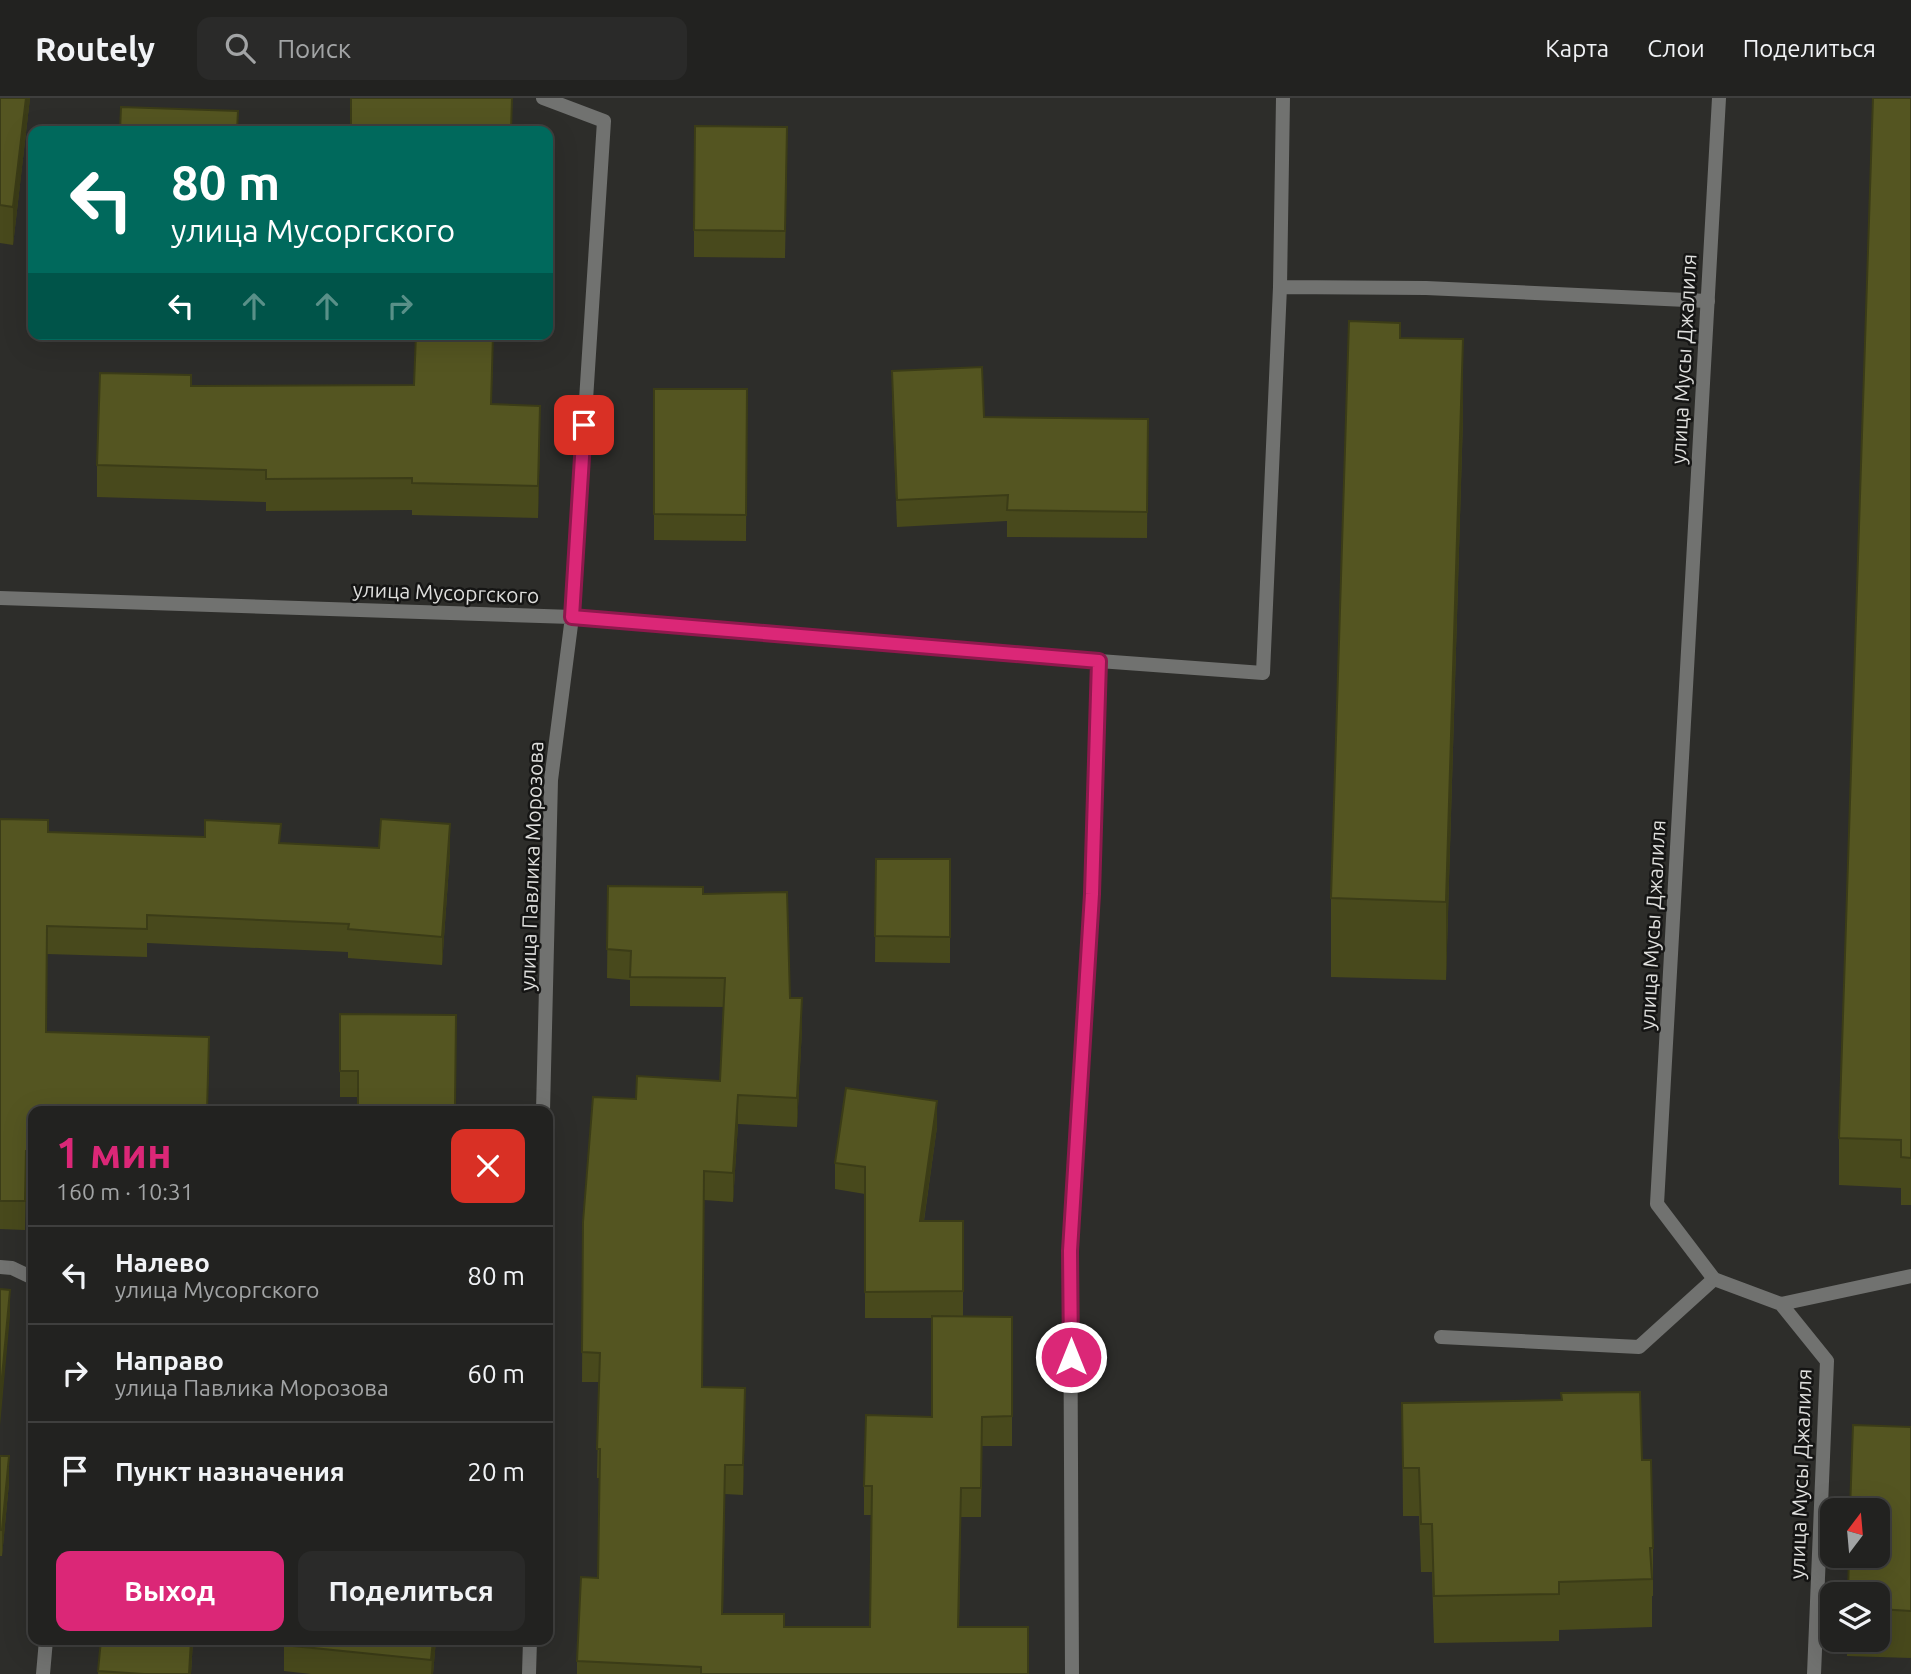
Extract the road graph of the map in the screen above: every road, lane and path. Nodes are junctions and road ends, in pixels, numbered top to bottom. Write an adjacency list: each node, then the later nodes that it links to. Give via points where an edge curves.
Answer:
1 (543, 98): 7 (street, улица Павлика Морозова, via 604,121)
2 (1283, 98): 4 (street)
3 (1719, 98): 5 (street, улица Мусы Джалиля)
4 (1280, 287): 5 (street, via 1426,288); 8 (street, улица Мусоргского, via 1263,673)
5 (1708, 301): 13 (street, улица Мусы Джалиля, via 1657,1204)
6 (0, 598): 7 (street, улица Мусоргского)
7 (572, 617): 8 (street, улица Мусоргского); 9 (street, улица Павлика Морозова, via 551,780)
8 (1099, 661): 20 (street, via 1092,894 1070,1251)
9 (543, 1106)
10 (0, 1267): 11 (street)
11 (28, 1276)
12 (1911, 1276): 14 (street)
13 (1714, 1279): 14 (street); 15 (street, via 1639,1347)
14 (1781, 1304): 21 (street, улица Мусы Джалиля, via 1827,1361)
15 (1441, 1337)
16 (46, 1645): 18 (street)
17 (530, 1645): 19 (street)
18 (43, 1674)
19 (529, 1674)
20 (1072, 1674)
21 (1814, 1674)

